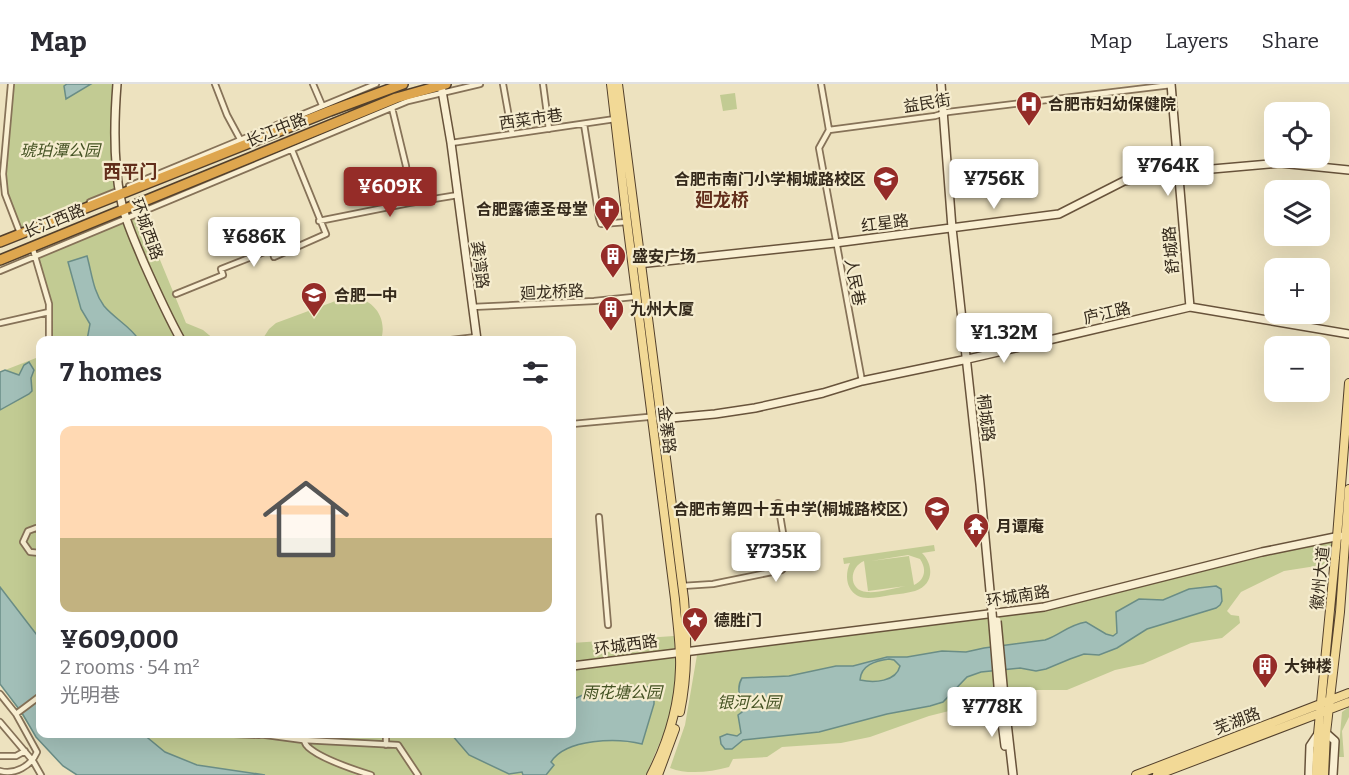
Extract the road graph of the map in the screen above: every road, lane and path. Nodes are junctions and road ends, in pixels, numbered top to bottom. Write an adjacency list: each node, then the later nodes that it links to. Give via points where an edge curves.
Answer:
1 (11, 84): 36 (street, via 3,174 5,194)
2 (117, 84): 29 (street, 环城西路)
3 (215, 84): 24 (street)
4 (313, 84): 16 (street)
5 (376, 84): 16 (street)
6 (403, 84): 29 (highway, 长江中路)
7 (480, 84): 15 (street)
8 (503, 84): 23 (street)
9 (543, 84): 21 (street)
10 (611, 84): 19 (main road, 金寨路)
11 (618, 84): 42 (main road, 金寨路)
12 (821, 84): 22 (street, 人民巷)
13 (944, 84): 18 (street, 桐城路)
14 (1171, 84): 18 (street, 益民街); 28 (street, 舒城路)
15 (443, 87): 17 (street); 25 (street, 龚湾路); 32 (highway, 长江中路, via 396,98)
16 (322, 105): 24 (street)
17 (392, 108): 26 (street); 31 (street, via 406,166)
18 (946, 112): 22 (street, 益民街); 35 (street, 桐城路)
19 (615, 119): 20 (street, 西菜市巷); 34 (main road, 金寨路)
20 (584, 123): 21 (street, 西菜市巷); 34 (street, via 598,218 601,224)
21 (549, 129): 23 (street, 西菜市巷)
22 (829, 130): 38 (street, 人民巷, via 819,148)
23 (512, 134): 25 (street, 西菜市巷)
24 (240, 139): 29 (street)
25 (451, 143): 30 (street, 龚湾路)
26 (291, 150): 32 (street); 33 (street)
27 (1349, 170): 28 (street, 红星路, via 1280,163)
28 (1178, 172): 35 (street, 红星路, via 1124,181 1059,214); 47 (street, 舒城路)
29 (118, 193): 32 (street, 环城西路); 36 (highway, 长江西路)
30 (458, 195): 31 (street); 46 (street, 龚湾路)
31 (409, 203): 33 (street)
32 (123, 213): 39 (highway, 长江西路); 40 (street); 52 (street, 环城西路)
33 (320, 221): 44 (street, via 326,234 274,257 272,249 220,269 223,275)
34 (627, 222): 42 (main road, 金寨路)
35 (953, 228): 38 (street, 红星路); 54 (street, 桐城路)
36 (20, 232): 37 (highway, 长江西路)
37 (0, 240)
38 (835, 243): 42 (street, 红星路); 55 (street, 人民巷)
39 (32, 246): 40 (street); 41 (highway, 长江西路)
40 (36, 257): 43 (street); 48 (street)
41 (0, 260)
42 (636, 264): 58 (main road, 金寨路); 68 (main road, 金寨路)
43 (0, 271)
44 (176, 294)
45 (633, 297): 46 (street, 廻龙桥路)
46 (472, 307): 53 (street, 龚湾路)
47 (1190, 307): 50 (street, 庐江路); 54 (street, 庐江路)
48 (49, 312): 49 (street); 51 (street)
49 (0, 323)
50 (1349, 334)
51 (49, 336)
52 (179, 336)
53 (476, 336)
54 (967, 360): 55 (street, 庐江路); 94 (street, 桐城路, bridge, via 985,484 1001,697)
55 (862, 381): 58 (street, 庐江路, via 755,408)
56 (1349, 383): 64 (main road, 徽州大道)
57 (648, 417): 59 (street)
58 (660, 419): 66 (main road, 金寨路)
59 (576, 424)
60 (1349, 489): 64 (main road, 徽州大道)
61 (778, 503): 66 (street, via 788,563 782,570)
62 (599, 517): 67 (street)
63 (36, 528): 65 (street, via 28,531 23,542 30,552)
64 (1344, 535): 68 (street, 环城南路, via 1044,607); 73 (main road, 徽州大道); 75 (main road, 徽州大道)
65 (36, 553)
66 (682, 586): 68 (main road, 金寨路)
67 (608, 625)
68 (683, 651): 69 (street, 环城西路); 92 (main road, 金寨路, via 675,708); 93 (main road, 金寨路, via 685,680 677,722)
69 (576, 665)
70 (1349, 693): 73 (main road, 芜湖路)
71 (0, 694): 78 (street)
72 (36, 699): 78 (street)
73 (1330, 700): 75 (main road, 芜湖路); 76 (main road, 徽州大道)
74 (1349, 702): 76 (main road, 芜湖路)
75 (1321, 703): 77 (main road, 徽州大道); 95 (main road, 芜湖路)
76 (1328, 710): 77 (main road, 芜湖路); 80 (main road, 徽州大道)
77 (1320, 713): 80 (main road, 徽州大道); 96 (main road, 芜湖路)
78 (16, 714): 87 (street, via 37,752)
79 (0, 722): 85 (street)
80 (1322, 734): 97 (street, via 1310,746); 98 (main road, 徽州大道); 99 (main road, 徽州大道); 100 (street, via 1335,741)
81 (288, 738): 83 (street)
82 (386, 738): 84 (street)
83 (303, 740): 84 (street); 90 (street, via 308,747 346,767)
84 (386, 745): 91 (street, via 398,745)
85 (25, 751): 86 (street, via 16,756); 87 (street)
86 (0, 756)
87 (33, 761): 88 (street, via 18,770); 89 (street)
88 (0, 771)
89 (41, 775)
90 (371, 775)
91 (418, 775)
92 (651, 775)
93 (658, 775)
94 (1011, 775)
95 (1136, 775)
96 (1157, 775)
97 (1309, 775)
98 (1316, 775)
99 (1324, 775)
100 (1334, 775)

